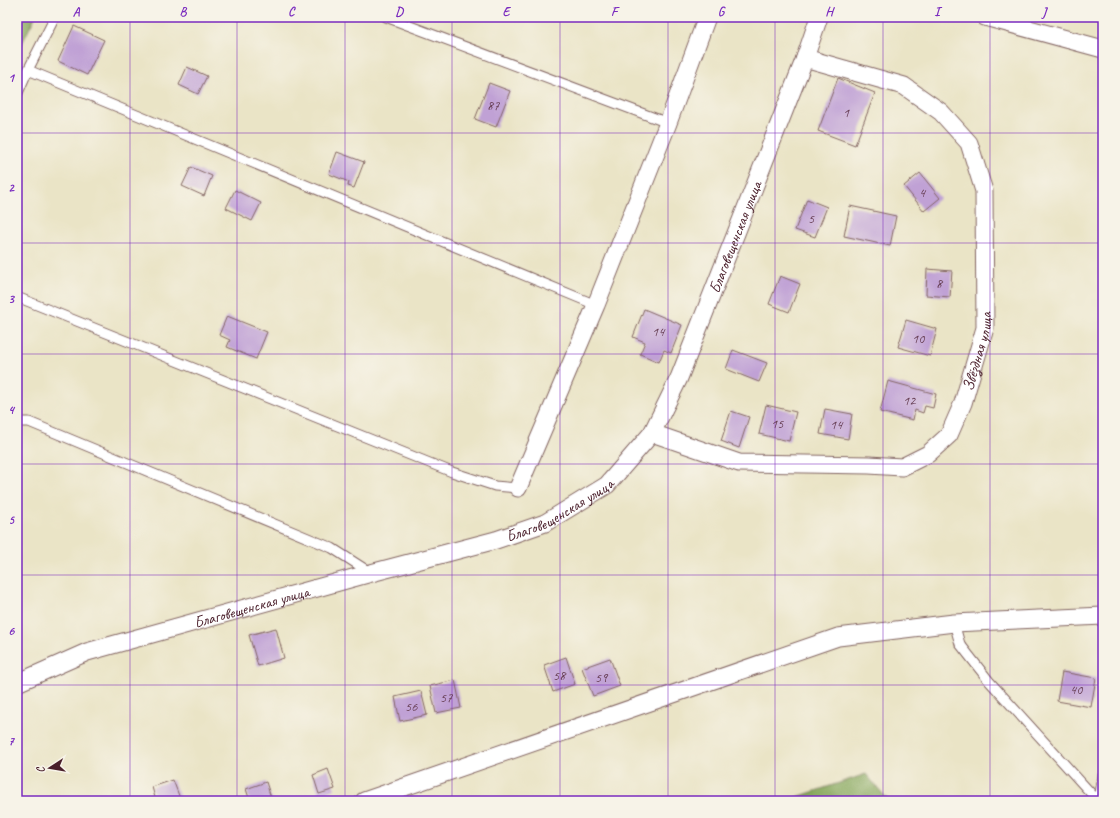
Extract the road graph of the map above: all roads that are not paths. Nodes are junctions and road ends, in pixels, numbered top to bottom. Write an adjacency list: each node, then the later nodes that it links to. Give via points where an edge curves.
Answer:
1 (55, 17): 8 (lane)
2 (386, 17): 10 (lane)
3 (707, 17): 10 (street)
4 (819, 17): 7 (street, Благовещенская улица)
5 (985, 17): 6 (street)
6 (1103, 49)
7 (805, 58): 14 (street, Благовещенская улица, via 679,378); 14 (street, Звёздная улица, via 904,86 941,112 969,143 984,191 984,328 963,403 949,435 928,454 902,467 739,463)
8 (28, 70): 9 (lane); 12 (lane)
9 (17, 95)
10 (668, 122): 12 (street)
11 (17, 297): 15 (lane, via 452,472 495,486)
12 (596, 305): 15 (street)
13 (17, 422): 16 (lane, via 29,422 332,548)
14 (652, 433): 16 (street, Благовещенская улица, via 607,485 545,523 496,540)
15 (518, 488)
16 (371, 572): 19 (street, Благовещенская улица, via 87,652)
17 (1103, 616): 18 (street)
18 (954, 623): 21 (street, via 838,637); 22 (lane, via 960,644 989,681)
19 (17, 683)
20 (1103, 775): 22 (lane)
21 (364, 801)
22 (1098, 801)

